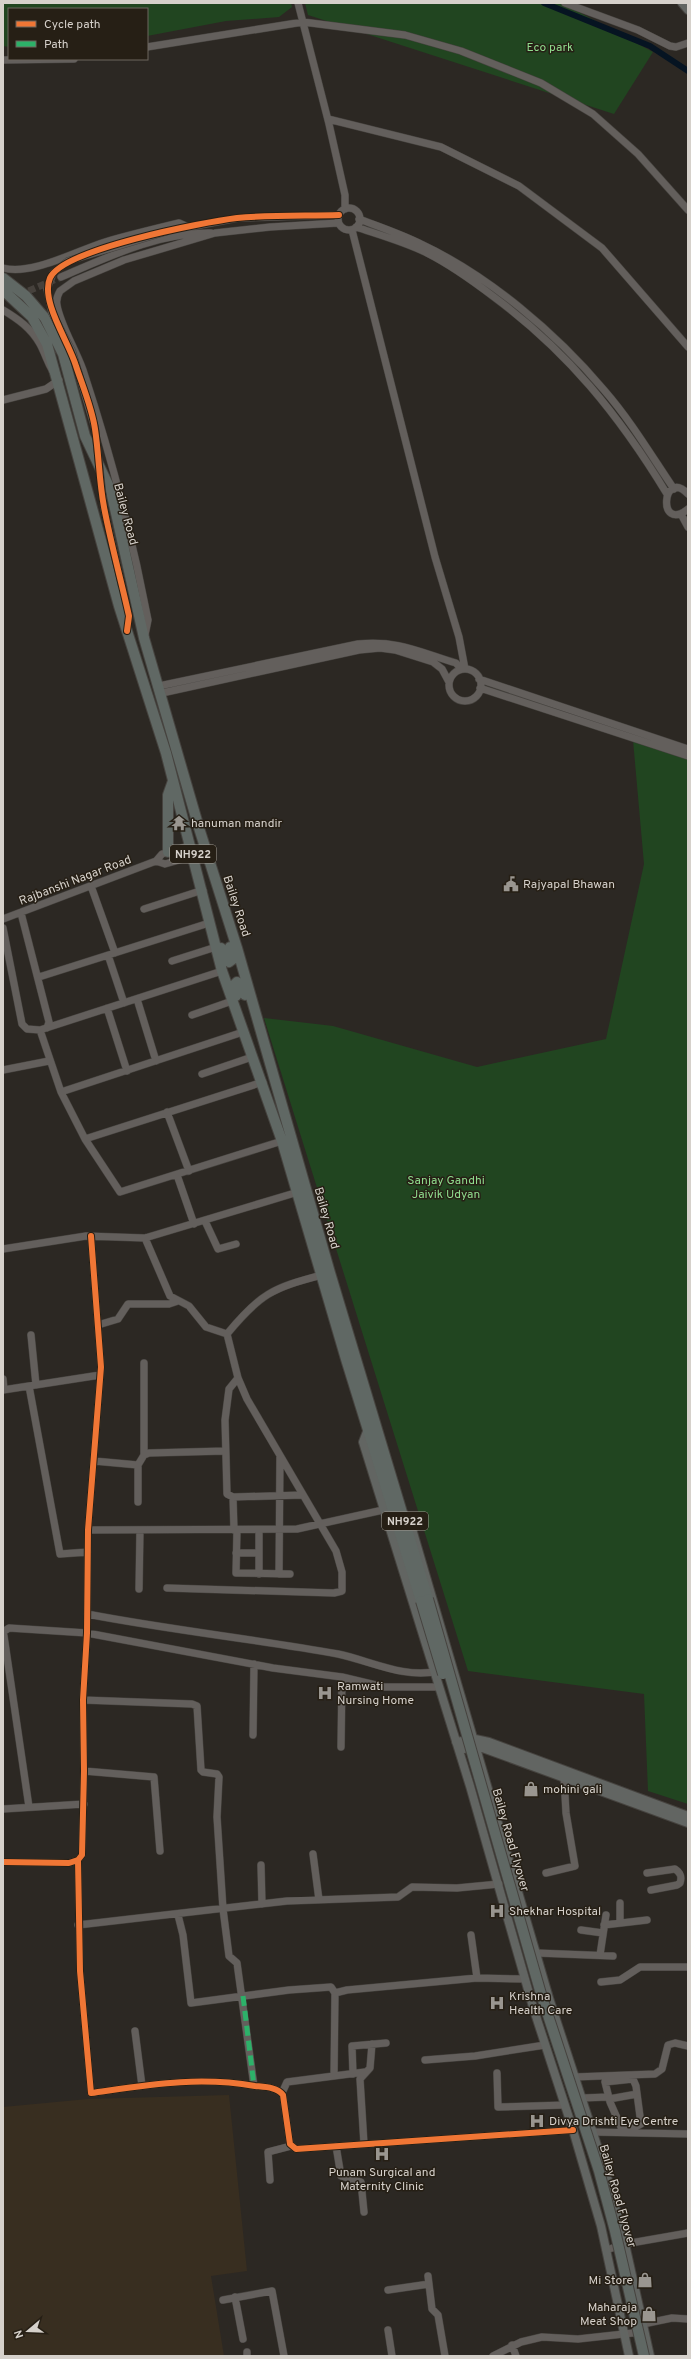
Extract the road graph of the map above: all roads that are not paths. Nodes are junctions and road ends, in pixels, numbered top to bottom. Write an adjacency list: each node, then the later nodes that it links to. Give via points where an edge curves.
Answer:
1 (298, 3): 5 (street)
2 (565, 3): 6 (street, via 638,30 670,46)
3 (682, 3): 4 (main road)
4 (688, 10)
5 (303, 22): 7 (street); 8 (street); 10 (street, via 405,35 461,51 541,83 593,114 638,154)
6 (688, 43)
7 (148, 48)
8 (328, 119): 9 (street, via 345,195); 24 (street, via 441,147 520,186 602,248)
9 (345, 209): 11 (street); 12 (street, via 355,211)
10 (688, 210)
11 (339, 215): 13 (street); 14 (street)
12 (359, 219): 16 (street); 27 (street, via 415,241 445,257 480,279 565,347 632,426)
13 (228, 220): 15 (street); 17 (street)
14 (338, 223): 16 (street, via 342,228); 17 (street)
15 (188, 227): 19 (street, via 178,223 106,242 28,269); 32 (street, bridge, via 68,261 53,272 47,289 52,313 72,351 95,428 104,508 129,616)
16 (354, 228): 27 (street, via 402,242 429,254 485,290 539,332 601,396); 34 (street, via 435,557 459,637)
17 (229, 231): 18 (street)
18 (215, 233): 20 (street, via 198,233 146,244); 33 (street, via 124,260 65,285 57,297 59,314 78,354 99,418 122,501 148,620)
19 (3, 268)
20 (61, 277)
21 (3, 278): 33 (highway, Bailey Road / NH922, via 26,296 45,318 63,354 85,436 111,491)
22 (3, 290): 25 (highway, Bailey Road / NH922, via 32,317 40,329)
23 (3, 310): 25 (street, via 33,332 48,366)
24 (688, 347)
25 (58, 380): 26 (street, via 46,389); 32 (highway, Bailey Road / NH922)
26 (3, 400)
27 (671, 491): 28 (street, via 681,489); 30 (street, via 665,501 667,508 673,513)
28 (688, 493)
29 (688, 509): 30 (street)
30 (680, 514): 31 (street)
31 (688, 527)
32 (127, 631): 41 (highway, Bailey Road / NH922)
33 (144, 638): 38 (highway, Bailey Road / NH922)
34 (463, 669): 35 (street, via 475,672); 36 (street, via 453,674); 38 (street, via 456,663 396,644 380,642 358,644)
35 (480, 679): 37 (street); 39 (street)
36 (449, 682): 37 (street, via 452,694 462,701 474,698); 38 (street, via 442,669 433,662 380,648)
37 (480, 688): 40 (street)
38 (160, 689): 48 (highway, Bailey Road / NH922)
39 (688, 749)
40 (688, 756)
41 (173, 780): 42 (highway, Bailey Road / NH922); 43 (highway, via 168,795)
42 (191, 845): 43 (street); 44 (highway, Bailey Road / NH922)
43 (168, 852): 45 (street, Rajbanshi Nagar Road, via 162,854)
44 (193, 856): 45 (street, Rajbanshi Nagar Road, via 165,864); 47 (highway, Bailey Road / NH922)
45 (156, 862): 46 (street, Rajbanshi Nagar Road)
46 (91, 886): 50 (street, Rajbanshi Nagar Road); 55 (street)
47 (204, 892): 48 (highway, via 224,956 230,962 232,956); 49 (street); 52 (highway, Bailey Road / NH922)
48 (220, 900): 63 (highway, Bailey Road / NH922, via 237,948)
49 (144, 909)
50 (20, 913): 51 (street, Rajbanshi Nagar Road); 58 (street)
51 (3, 919)
52 (209, 923): 54 (highway, Bailey Road / NH922); 55 (street)
53 (3, 928): 65 (street, via 22,1024 27,1029)
54 (216, 947): 56 (street); 57 (highway, Bailey Road / NH922)
55 (112, 954): 58 (street); 61 (street)
56 (172, 961)
57 (222, 971): 59 (street); 60 (highway, Bailey Road / NH922)
58 (39, 977): 65 (street, via 49,1022)
59 (137, 999): 61 (street); 69 (street)
60 (232, 1001): 64 (street); 66 (highway, Bailey Road / NH922)
61 (124, 1003): 62 (street)
62 (107, 1008): 65 (street); 71 (street)
63 (255, 1014): 73 (highway, via 240,983 236,982 234,988); 98 (highway, Bailey Road / NH922)
64 (192, 1016)
65 (43, 1029): 68 (street)
66 (243, 1032): 67 (highway, Bailey Road / NH922); 69 (street)
67 (252, 1057): 72 (street); 73 (highway, Bailey Road / NH922)
68 (49, 1061): 70 (street); 74 (street)
69 (156, 1061): 71 (street)
70 (3, 1070)
71 (127, 1071): 74 (street)
72 (202, 1074)
73 (261, 1077): 75 (street); 77 (highway, Bailey Road / NH922)
74 (61, 1092): 76 (street)
75 (167, 1112): 76 (street); 78 (street)
76 (86, 1139): 79 (street, via 120,1192)
77 (282, 1141): 78 (street); 80 (highway, Bailey Road / NH922)
78 (189, 1171): 79 (street)
79 (177, 1175): 82 (street)
80 (298, 1192): 81 (street); 87 (highway, Bailey Road / NH922)
81 (205, 1221): 82 (street); 85 (street, via 218,1249)
82 (194, 1224): 84 (street)
83 (90, 1236): 84 (street); 86 (street); 89 (street)
84 (145, 1238): 88 (street, via 167,1291)
85 (236, 1244)
86 (3, 1249)
87 (322, 1275): 90 (street, via 271,1291 248,1309); 98 (highway, Bailey Road / NH922)
88 (178, 1301): 89 (street, via 169,1304 128,1304 120,1318); 90 (street, via 189,1306 206,1327)
89 (98, 1326): 93 (street)
90 (227, 1334): 94 (street)
91 (31, 1335): 96 (street)
92 (144, 1363): 100 (street)
93 (100, 1375): 96 (street); 102 (street)
94 (238, 1378): 99 (street, via 228,1392); 101 (street)
95 (3, 1379): 97 (street)
96 (33, 1385): 97 (street); 115 (street, via 60,1554)
97 (4, 1390)
98 (372, 1426): 108 (main road, via 363,1442); 123 (highway, Bailey Road Flyover / NH922); 127 (main road, via 382,1429)
99 (225, 1451): 100 (street); 106 (street, via 226,1490 228,1496)
100 (144, 1455): 103 (street)
101 (280, 1455): 104 (street); 105 (street)
102 (94, 1461): 103 (street); 110 (street)
103 (138, 1465): 107 (street)
104 (302, 1495): 105 (street); 109 (street)
105 (278, 1496): 106 (street); 114 (street)
106 (233, 1497): 112 (street)
107 (138, 1502)
108 (383, 1510): 109 (street); 128 (main road)
109 (320, 1525): 114 (street); 121 (street, via 336,1552 341,1567 340,1593)
110 (88, 1530): 111 (street); 115 (street)
111 (140, 1530): 112 (street); 122 (street)
112 (236, 1530): 113 (street); 117 (street)
113 (259, 1530): 114 (street); 116 (street)
114 (278, 1530): 119 (street)
115 (88, 1552): 124 (street)
116 (259, 1553): 117 (street); 118 (street)
117 (236, 1554): 118 (street, via 236,1573)
118 (260, 1574): 119 (street)
119 (279, 1574): 120 (street)
120 (290, 1574)
121 (167, 1588)
122 (139, 1589)
123 (425, 1600): 231 (highway, Bailey Road Flyover / NH922, bridge, via 535,1997 593,2173); 232 (highway, Bailey Road Flyover / NH922, bridge, via 541,1994 599,2171 616,2231)
124 (87, 1614): 125 (street); 128 (street, via 338,1654 402,1672)
125 (87, 1633): 126 (street); 131 (street); 143 (street, via 15,1628 3,1632)
126 (254, 1664): 129 (street); 134 (street)
127 (454, 1668): 128 (street); 132 (main road)
128 (435, 1672): 130 (main road)
129 (342, 1677): 130 (street, via 384,1687); 137 (street)
130 (439, 1687): 133 (main road)
131 (83, 1700): 138 (street); 164 (street, via 197,1706 201,1770 219,1777 217,1817)
132 (465, 1706): 133 (main road); 135 (main road)
133 (447, 1712): 136 (main road)
134 (253, 1735)
135 (476, 1743): 136 (main road); 139 (main road); 140 (main road); 145 (main road)
136 (457, 1746): 141 (main road)
137 (341, 1747)
138 (84, 1771): 142 (street); 147 (street, via 154,1777)
139 (564, 1778): 146 (main road); 154 (street, via 566,1813 575,1866)
140 (488, 1783): 141 (main road); 149 (main road)
141 (470, 1786): 150 (main road)
142 (84, 1804): 143 (street); 151 (street, via 82,1855)
143 (29, 1807): 144 (street)
144 (3, 1809)
145 (688, 1816)
146 (688, 1823)
147 (160, 1851)
148 (313, 1854): 161 (street)
149 (509, 1854): 150 (main road); 159 (main road)
150 (492, 1859): 157 (main road)
151 (78, 1860): 152 (street, via 69,1863); 169 (street)
152 (3, 1862)
153 (261, 1865): 163 (street)
154 (546, 1873)
155 (647, 1873): 156 (street, via 676,1869)
156 (684, 1875): 158 (street, via 677,1885)
157 (499, 1884): 160 (main road); 161 (street, via 457,1888 412,1887 398,1896)
158 (651, 1890)
159 (520, 1892): 160 (main road); 173 (main road)
160 (503, 1897): 178 (main road)
161 (319, 1900): 163 (street)
162 (620, 1903): 168 (street)
163 (262, 1904): 164 (street)
164 (223, 1909): 165 (street); 181 (street, via 229,1956 237,1961)
165 (178, 1914): 169 (street); 181 (street, via 192,2003)
166 (606, 1915): 170 (street)
167 (647, 1920): 168 (street)
168 (620, 1923): 170 (street)
169 (78, 1925): 193 (street, via 91,2093)
170 (604, 1929): 171 (street); 174 (street)
171 (581, 1930)
172 (471, 1935): 177 (street)
173 (537, 1953): 174 (street); 192 (main road)
174 (600, 1955): 175 (street)
175 (613, 1956)
176 (688, 1966): 179 (street, via 640,1967 620,1980)
177 (477, 1978): 178 (street); 180 (street)
178 (525, 1979): 185 (main road)
179 (601, 1982)
180 (335, 1993): 181 (street, via 330,1987); 191 (street)
181 (243, 1996): 194 (street)
182 (136, 2031): 193 (street)
183 (372, 2044): 184 (street); 188 (street, via 371,2065); 190 (street, via 351,2048)
184 (386, 2044)
185 (545, 2045): 187 (street, via 475,2056); 195 (main road)
186 (688, 2046): 192 (street, via 676,2043 668,2045 662,2068 655,2074)
187 (425, 2060)
188 (365, 2072): 190 (street); 204 (street, via 360,2079)
189 (497, 2073): 200 (street, via 498,2107)
190 (353, 2074): 191 (street)
191 (334, 2076): 196 (street, via 287,2082)
192 (576, 2080): 195 (main road); 198 (main road)
193 (142, 2086): 194 (street, via 218,2080)
194 (254, 2086): 196 (street, via 275,2089)
195 (559, 2086): 200 (main road)
196 (282, 2093): 205 (street)
197 (637, 2094): 199 (street); 199 (street, via 633,2079 605,2082); 199 (street, via 641,2124 634,2128 621,2127)
198 (582, 2098): 199 (street); 202 (main road)
199 (609, 2098)
200 (565, 2105): 201 (main road)
201 (573, 2130): 204 (street); 208 (main road)
202 (593, 2132): 203 (street); 207 (main road)
203 (688, 2134)
204 (364, 2144): 206 (street)
205 (291, 2146): 206 (street, via 296,2149); 209 (street, via 268,2152)
206 (336, 2146): 210 (street, via 341,2176 362,2182)
207 (601, 2159): 208 (main road); 212 (main road)
208 (583, 2164): 213 (main road)
209 (270, 2180)
210 (364, 2212)
211 (688, 2233): 212 (street)
212 (625, 2244): 213 (street); 220 (main road)
213 (606, 2250): 222 (main road)
214 (428, 2276): 215 (street)
215 (429, 2284): 216 (street); 227 (street, via 432,2310 438,2314)
216 (388, 2290)
217 (235, 2297): 218 (street); 223 (street); 225 (street, via 272,2291)
218 (223, 2300)
219 (688, 2319): 220 (street, via 672,2318)
220 (643, 2328): 222 (street); 233 (main road)
221 (388, 2330): 226 (street)
222 (624, 2334): 224 (street, via 578,2339 542,2337); 230 (main road)
223 (243, 2339)
224 (512, 2345): 228 (street); 229 (street)
225 (284, 2356)
226 (392, 2356)
227 (445, 2356)
228 (493, 2356)
229 (516, 2356)
230 (629, 2356)
231 (638, 2356)
232 (644, 2356)
233 (650, 2356)

